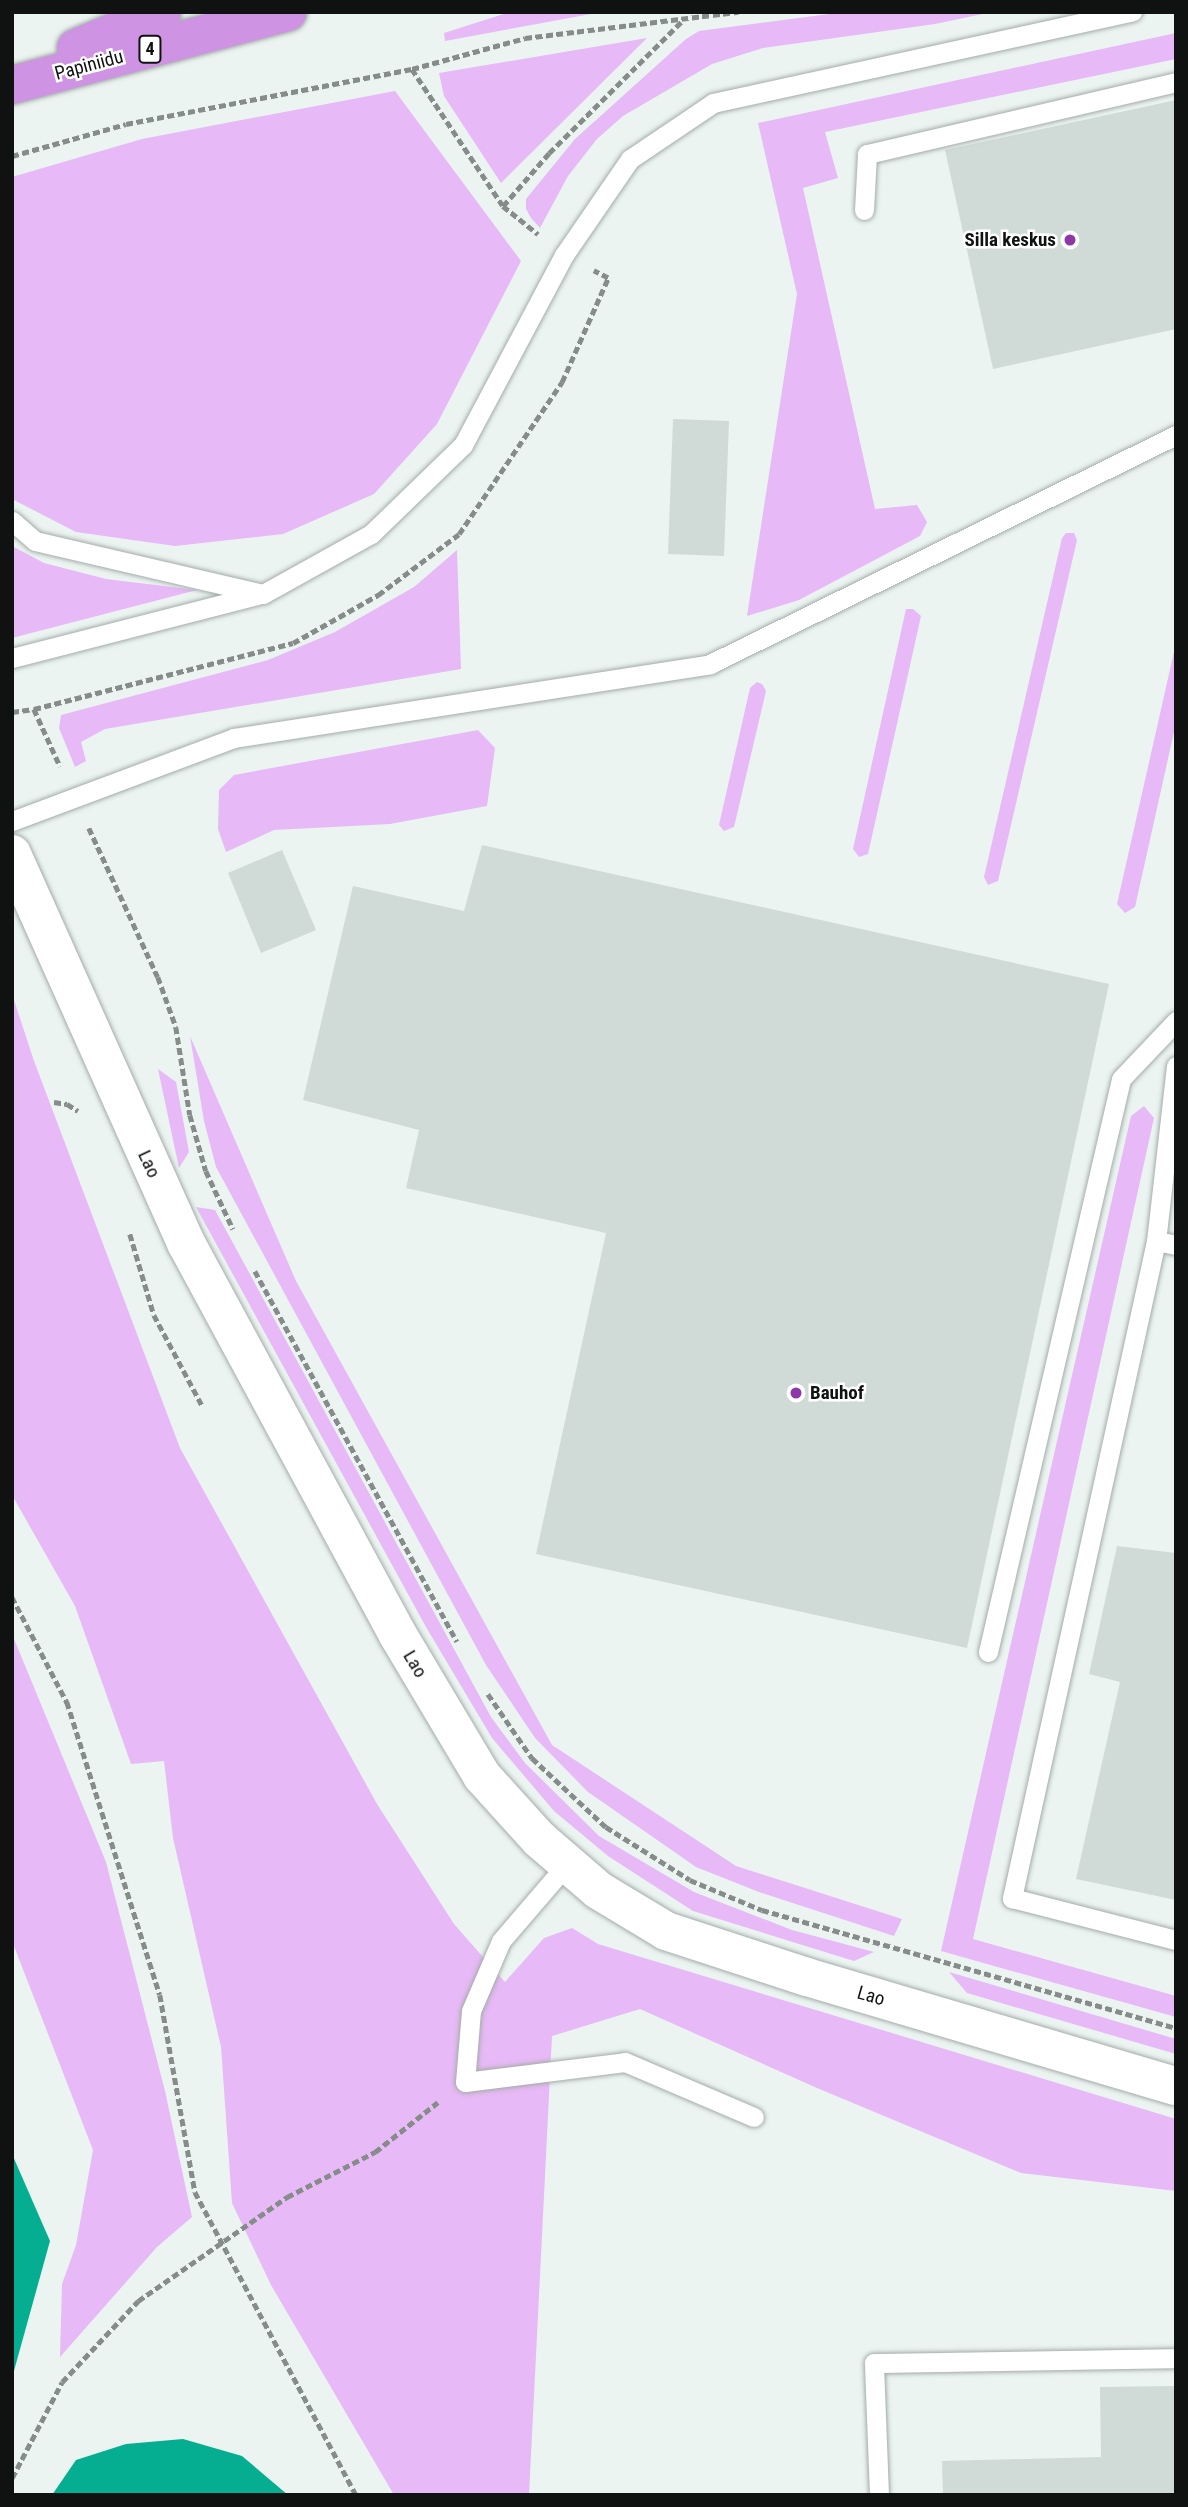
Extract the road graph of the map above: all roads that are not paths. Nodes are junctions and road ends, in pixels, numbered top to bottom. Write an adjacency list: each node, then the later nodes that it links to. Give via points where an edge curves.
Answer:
1 (162, 12): 4 (highway, Papiniidu / 4)
2 (288, 12): 6 (highway, Papiniidu / 4)
3 (1132, 12): 10 (lane, via 713,103 630,159 564,256 463,445 371,534)
4 (12, 74)
5 (1176, 82): 7 (lane, via 867,154)
6 (12, 86)
7 (864, 210)
8 (1176, 435): 12 (lane, via 710,664 234,738)
9 (12, 521): 10 (lane, via 35,541)
10 (263, 593): 11 (lane)
11 (12, 658)
12 (12, 821)
13 (12, 855): 19 (street, Lao, via 186,1243 398,1634 482,1776)
14 (1176, 1021): 18 (lane, via 1121,1079)
15 (1176, 1066): 16 (lane)
16 (1156, 1241): 17 (lane); 20 (lane, via 1012,1898)
17 (1176, 1245)
18 (988, 1652)
19 (567, 1864): 21 (street, Lao, via 598,1890 666,1931 807,1978); 22 (lane, via 501,1941 471,2011 465,2082 625,2062)
20 (1176, 1940)
21 (1176, 2086)
22 (754, 2117)
23 (1176, 2358): 24 (lane, via 874,2363)
24 (879, 2495)

